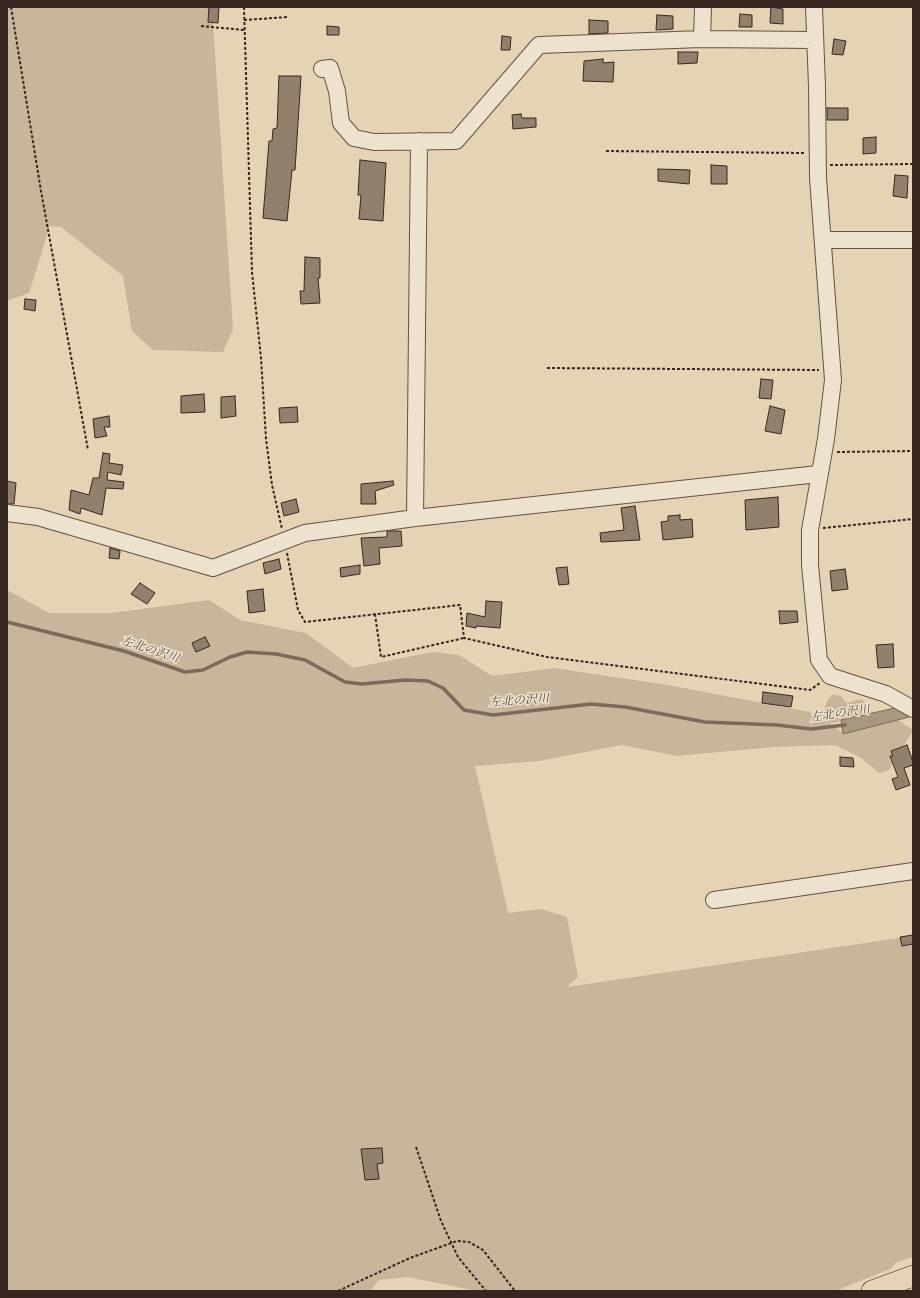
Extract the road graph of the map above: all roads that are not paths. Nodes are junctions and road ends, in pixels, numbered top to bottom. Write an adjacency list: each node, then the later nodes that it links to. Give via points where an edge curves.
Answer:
1 (703, 7): 3 (street)
2 (814, 7): 4 (street)
3 (702, 39): 4 (street); 6 (street, via 539,45 456,141)
4 (815, 40): 7 (street)
5 (322, 69): 6 (street, via 330,68 337,91 340,123 354,138 374,142)
6 (419, 141): 11 (street)
7 (823, 240): 8 (street); 9 (street, via 833,380 824,452)
8 (913, 240)
9 (818, 474): 11 (street); 12 (street, via 810,530 810,565 818,660 830,676 886,694)
10 (7, 513): 11 (street, via 38,517 213,568 305,533)
11 (415, 518)
12 (909, 707)
13 (913, 871): 14 (street)
14 (714, 900)
15 (913, 1276): 16 (main road)
16 (872, 1291)

